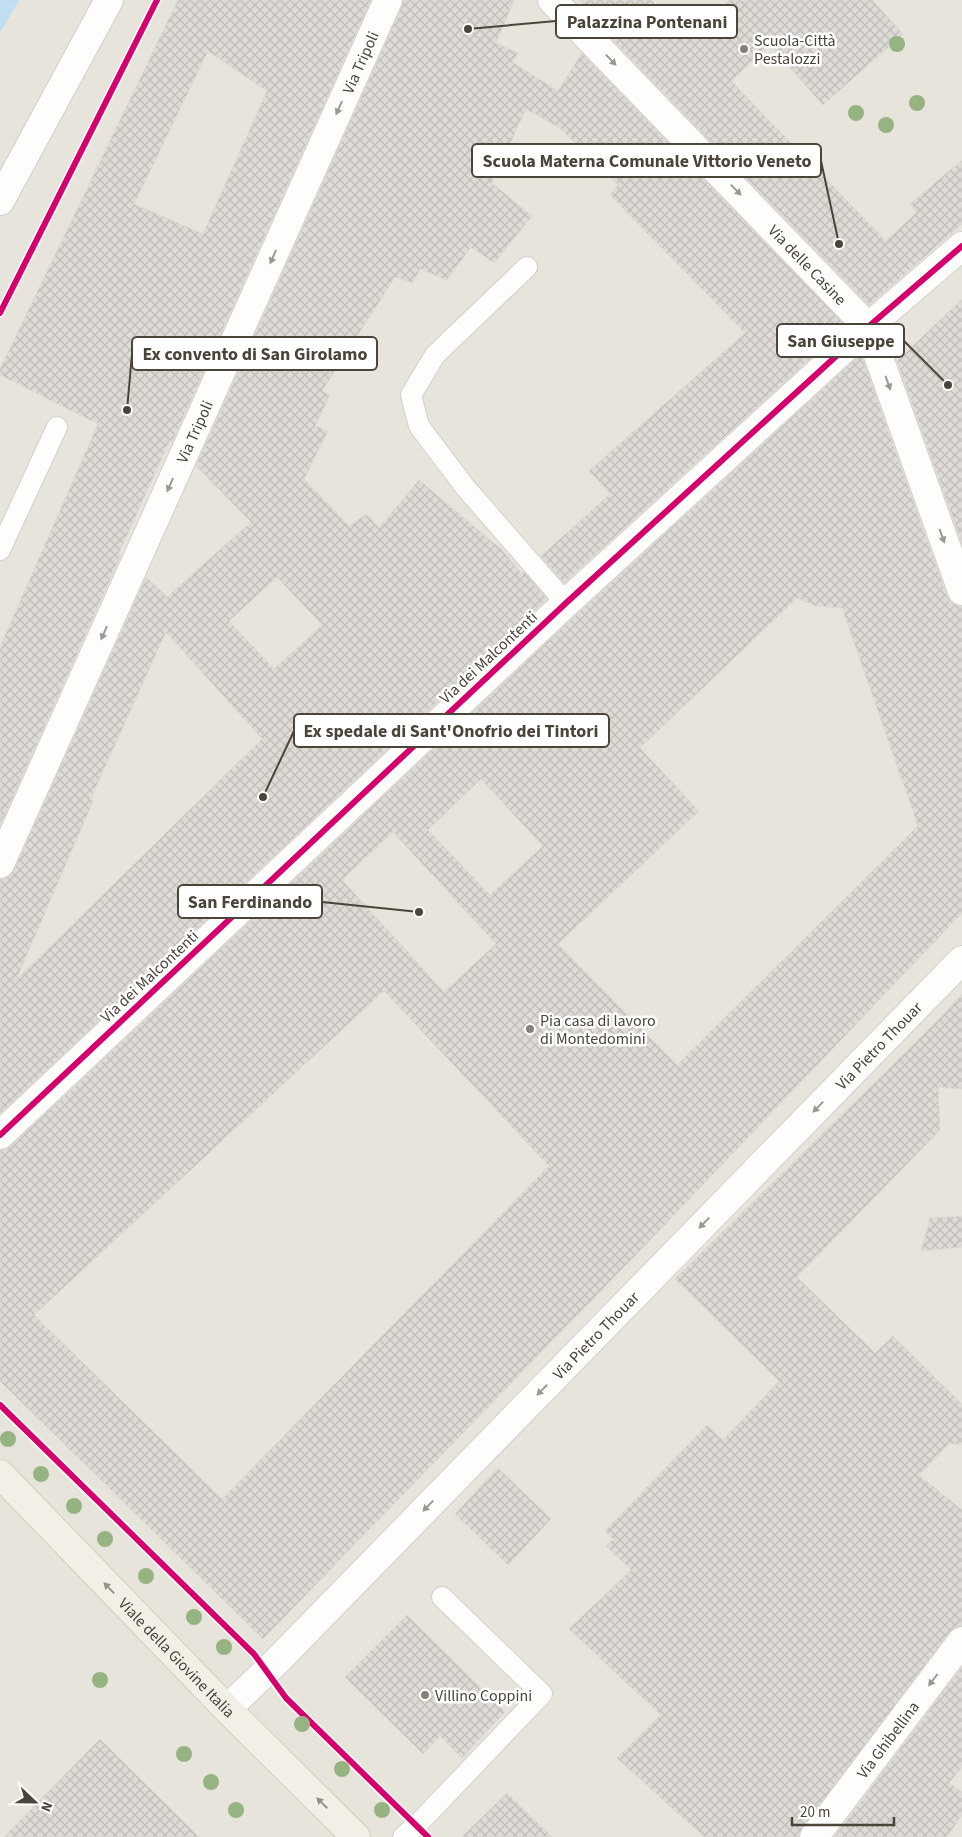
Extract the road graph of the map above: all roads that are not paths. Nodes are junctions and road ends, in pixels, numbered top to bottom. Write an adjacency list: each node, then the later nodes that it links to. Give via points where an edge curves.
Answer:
1 (109, 0): 4 (street)
2 (388, 0): 12 (street, Via Tripoli, one-way to 12)
3 (552, 0): 7 (street, Via delle Casine, one-way to 7)
4 (0, 201)
5 (962, 246): 7 (street, Via dei Malcontenti)
6 (527, 267): 11 (lane, via 435,355 411,396 419,426 465,487)
7 (868, 327): 10 (street, Via delle Casine, one-way to 10); 11 (street, Via dei Malcontenti)
8 (57, 426): 9 (lane)
9 (0, 550)
10 (962, 590)
11 (566, 603): 14 (street, Via dei Malcontenti)
12 (0, 864)
13 (962, 960): 18 (street, Via Pietro Thouar, one-way to 18)
14 (0, 1135)
15 (0, 1474): 18 (main road, Viale della Giovine Italia, one-way to 15)
16 (442, 1597): 20 (lane, via 542,1694)
17 (962, 1641): 21 (street, Via Ghibellina, one-way to 21)
18 (227, 1709): 19 (main road, Viale della Giovine Italia, one-way to 18)
19 (356, 1837)
20 (403, 1837)
21 (814, 1837)

